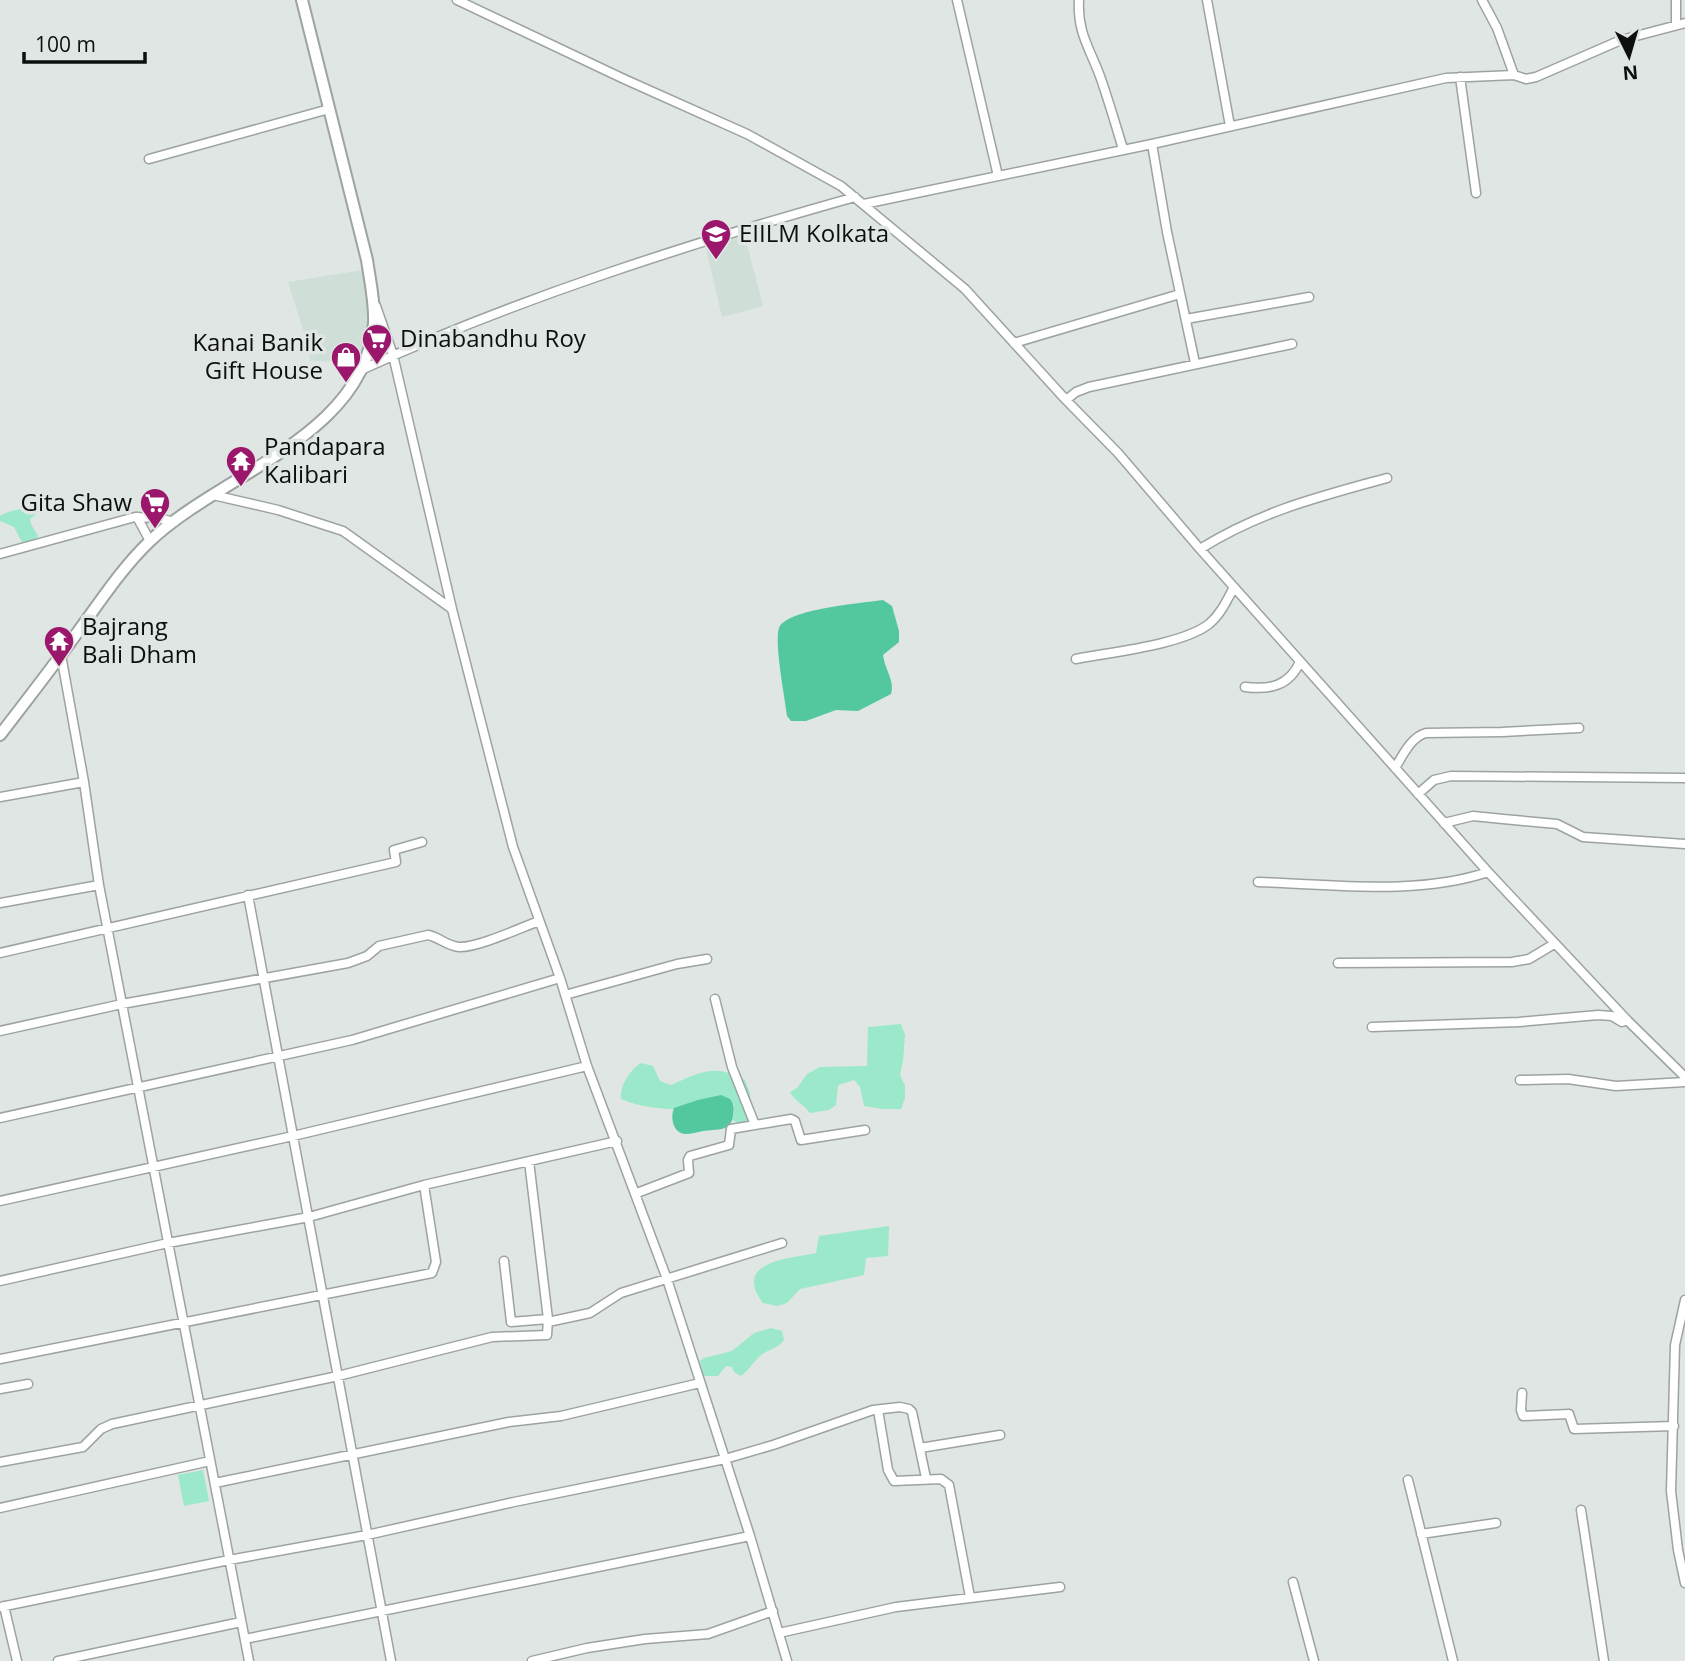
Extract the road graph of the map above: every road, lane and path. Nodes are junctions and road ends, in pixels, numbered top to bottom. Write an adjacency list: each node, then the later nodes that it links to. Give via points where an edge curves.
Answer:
1 (302, 0): 11 (main road)
2 (457, 0): 18 (street, via 747,134)
3 (957, 0): 16 (street)
4 (1079, 0): 14 (street, via 1082,35 1102,80)
5 (1207, 0): 12 (street)
6 (1482, 0): 9 (street)
7 (1676, 0): 8 (street)
8 (1680, 24): 9 (street, via 1621,40 1536,77)
9 (1514, 75): 10 (street)
10 (1460, 77): 12 (street); 17 (street)
11 (329, 109): 15 (street); 22 (main road)
12 (1230, 126): 13 (street)
13 (1152, 144): 14 (street); 20 (street)
14 (1123, 149): 16 (street)
15 (149, 159)
16 (998, 176): 19 (street)
17 (1476, 193)
18 (855, 197): 19 (street); 26 (street, via 610,273)
19 (864, 204): 24 (street, via 965,289)
20 (1180, 294): 23 (street); 24 (street)
21 (1309, 297): 23 (street)
22 (373, 298): 26 (street); 28 (main road, via 374,323)
23 (1186, 319): 27 (street)
24 (1014, 343): 29 (street)
25 (1292, 344): 27 (street)
26 (393, 355): 28 (street); 38 (street)
27 (1195, 363): 29 (street, via 1089,387)
28 (360, 370): 31 (main road, via 332,410 303,436)
29 (1066, 400): 35 (street)
30 (1387, 478): 35 (street, via 1273,511)
31 (213, 495): 33 (main road); 38 (street, via 343,531)
32 (137, 517): 33 (street); 34 (street); 36 (street)
33 (174, 522): 34 (main road)
34 (150, 541): 39 (main road)
35 (1200, 549): 37 (street)
36 (0, 554)
37 (1234, 587): 40 (street, via 1222,610 1198,631); 41 (street)
38 (452, 609): 58 (street, via 513,847)
39 (61, 655): 44 (main road); 47 (street)
40 (1079, 658)
41 (1300, 662): 42 (street, via 1281,684); 45 (street)
42 (1245, 687)
43 (1579, 728): 45 (street, via 1426,733 1409,746)
44 (0, 735)
45 (1395, 768): 48 (street)
46 (1685, 778): 48 (street, via 1451,776 1434,780)
47 (84, 782): 49 (street); 55 (street)
48 (1418, 794): 50 (street)
49 (0, 797)
50 (1444, 823): 52 (street, via 1473,817 1503,818 1557,824 1583,837); 53 (street)
51 (422, 842): 56 (street, via 394,850 396,862)
52 (1685, 844)
53 (1488, 872): 54 (street, via 1417,885); 60 (street)
54 (1258, 882)
55 (99, 885): 57 (street); 59 (street)
56 (248, 895): 59 (street); 64 (street)
57 (0, 904)
58 (539, 921): 64 (street, via 470,946 450,945 428,935 379,946 348,963); 65 (street)
59 (107, 928): 61 (street); 68 (street)
60 (1554, 944): 63 (street, via 1529,959 1511,962); 69 (street)
61 (0, 953)
62 (707, 959): 66 (street)
63 (1338, 963)
64 (263, 978): 68 (street); 72 (street)
65 (560, 978): 66 (street); 72 (street)
66 (565, 995): 73 (street)
67 (715, 999): 78 (street, via 732,1067)
68 (122, 1004): 71 (street); 76 (street)
69 (1627, 1020): 70 (street, via 1598,1015); 74 (street)
70 (1372, 1027)
71 (0, 1031)
72 (277, 1058): 76 (street); 80 (street)
73 (587, 1066): 80 (street); 81 (street)
74 (1685, 1079): 75 (street, via 1616,1086 1568,1079)
75 (1520, 1080)
76 (138, 1086): 77 (street); 83 (street)
77 (0, 1118)
78 (755, 1125): 79 (street, via 793,1119 801,1140); 85 (street, via 730,1130 732,1141 727,1146 690,1156 686,1174)
79 (864, 1130)
80 (293, 1136): 83 (street); 87 (street)
81 (617, 1141): 82 (street); 85 (street)
82 (529, 1161): 84 (street); 95 (street)
83 (153, 1166): 86 (street); 89 (street)
84 (424, 1185): 87 (street); 93 (street, via 436,1262 432,1273)
85 (637, 1193): 91 (street)
86 (0, 1201)
87 (309, 1217): 89 (street); 93 (street)
88 (782, 1242): 91 (street)
89 (168, 1243): 92 (street); 96 (street)
90 (504, 1261): 95 (street, via 511,1322)
91 (667, 1279): 95 (street, via 621,1293 590,1313); 99 (street)
92 (0, 1282)
93 (323, 1296): 96 (street); 98 (street)
94 (1685, 1300): 105 (street, via 1675,1345)
95 (548, 1320): 98 (street, via 547,1335 492,1338)
96 (184, 1322): 97 (street); 103 (street)
97 (0, 1359)
98 (338, 1376): 103 (street); 108 (street)
99 (701, 1383): 108 (street, via 561,1416 523,1419); 109 (street)
100 (28, 1384): 101 (street)
101 (0, 1390)
102 (1522, 1393): 105 (street, via 1523,1416 1569,1414 1574,1429)
103 (200, 1405): 110 (street); 111 (street, via 112,1424 83,1447)
104 (878, 1409): 107 (street, via 909,1409); 109 (street); 112 (street, via 890,1476 898,1482)
105 (1674, 1426): 123 (street, via 1671,1491)
106 (1000, 1435): 107 (street)
107 (920, 1448): 112 (street)
108 (353, 1455): 114 (street); 119 (street)
109 (725, 1458): 119 (street); 120 (street)
110 (210, 1461): 114 (street); 115 (street)
111 (0, 1462)
112 (926, 1478): 125 (street, via 949,1485)
113 (1408, 1480): 118 (street)
114 (215, 1483): 121 (street)
115 (0, 1508)
116 (1581, 1510): 141 (street)
117 (1496, 1523): 118 (street)
118 (1421, 1534): 140 (street)
119 (367, 1535): 121 (street); 127 (street)
120 (750, 1536): 127 (street); 128 (street)
121 (229, 1560): 126 (street); 129 (street)
122 (1293, 1583): 139 (street)
123 (1685, 1583)
124 (1060, 1587): 125 (street)
125 (970, 1597): 130 (street, via 896,1607)
126 (2, 1606): 133 (street)
127 (380, 1611): 131 (street); 136 (street)
128 (773, 1611): 130 (street); 132 (street, via 708,1634 645,1639)
129 (242, 1622): 131 (street); 134 (street)
130 (779, 1633): 138 (street)
131 (245, 1639): 135 (street)
132 (560, 1658): 137 (street)
133 (17, 1661)
134 (58, 1661)
135 (248, 1661)
136 (391, 1661)
137 (532, 1661)
138 (787, 1661)
139 (1314, 1661)
140 (1453, 1661)
141 (1604, 1661)

